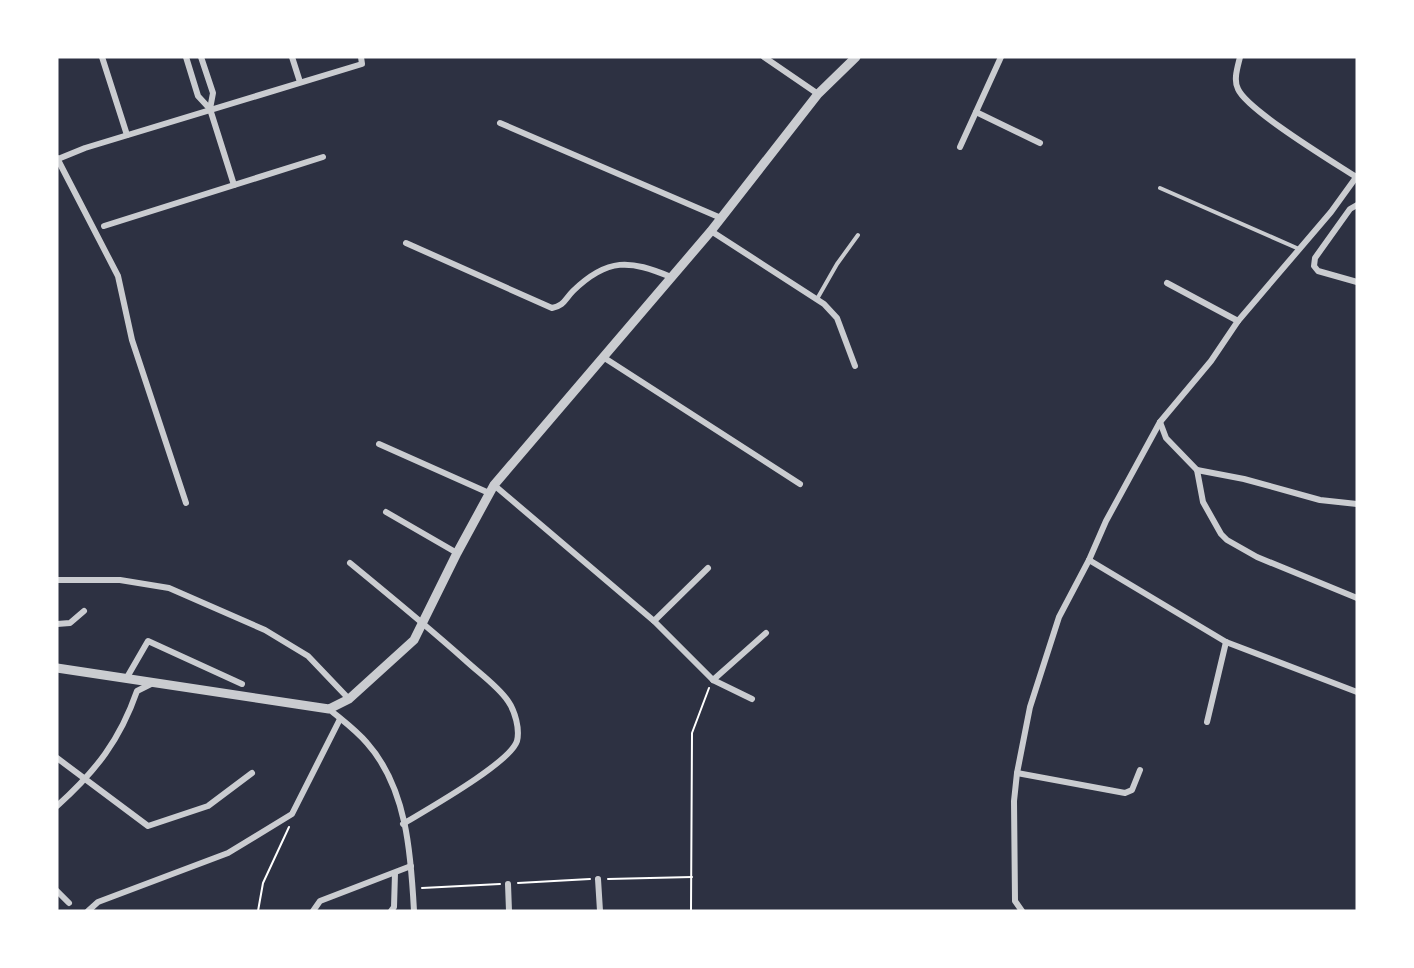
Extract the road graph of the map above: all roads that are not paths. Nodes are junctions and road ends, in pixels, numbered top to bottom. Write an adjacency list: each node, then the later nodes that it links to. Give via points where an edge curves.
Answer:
1 (102, 57): 15 (street)
2 (186, 57): 12 (street, via 198,96)
3 (201, 57): 12 (street, via 213,93)
4 (292, 57): 10 (street)
5 (764, 57): 11 (street)
6 (856, 57): 11 (street)
7 (1001, 57): 13 (street)
8 (1240, 57): 20 (street, via 1236,78 1241,93 1262,113)
9 (361, 61): 10 (street)
10 (300, 82): 12 (street)
11 (818, 94): 24 (street)
12 (210, 109): 15 (street); 21 (street)
13 (976, 112): 16 (street); 17 (street)
14 (500, 123): 24 (street)
15 (127, 135): 19 (street)
16 (1040, 143)
17 (960, 147)
18 (323, 157): 21 (street)
19 (57, 158): 42 (street, via 118,276 132,340)
20 (1356, 177): 29 (street)
21 (234, 185): 25 (street)
22 (1160, 188): 29 (lane)
23 (1357, 205): 31 (street, via 1350,209 1314,266 1318,271)
24 (721, 218): 26 (street)
25 (104, 226)
26 (711, 231): 30 (street); 33 (street)
27 (858, 235): 33 (lane)
28 (406, 243): 30 (street, via 552,308 562,306 585,280 626,263 639,264)
29 (1300, 249): 34 (street)
30 (671, 278): 35 (street)
31 (1357, 282)
32 (1167, 283): 34 (street)
33 (817, 299): 36 (street, via 837,318)
34 (1238, 321): 37 (street, via 1211,361)
35 (603, 357): 40 (street); 41 (street)
36 (855, 366)
37 (1160, 422): 39 (street, via 1166,438); 46 (street)
38 (379, 444): 41 (street)
39 (1197, 471): 43 (street, via 1320,500); 50 (street, via 1203,502 1227,540)
40 (800, 484)
41 (492, 489): 45 (street); 52 (street)
42 (186, 503)
43 (1357, 504)
44 (386, 512): 45 (street)
45 (457, 553): 53 (street)
46 (1089, 560): 56 (street); 71 (street, via 1059,617 1030,707)
47 (350, 563): 53 (street)
48 (708, 568): 52 (street)
49 (57, 580): 63 (street, via 120,580 169,588 265,630 308,656)
50 (1357, 598)
51 (84, 611): 54 (street, via 70,623)
52 (654, 621): 59 (street)
53 (423, 623): 63 (street, via 414,640); 74 (street, via 508,702 517,723 517,741 504,758)
54 (57, 624)
55 (766, 633): 59 (street)
56 (1226, 642): 62 (street); 67 (street)
57 (57, 668): 58 (street)
58 (126, 678): 60 (street); 61 (street, via 148,641)
59 (713, 680): 64 (street)
60 (153, 683): 65 (street); 72 (street, via 137,691 122,730)
61 (242, 684)
62 (1357, 692)
63 (350, 699): 65 (street)
64 (752, 699)
65 (329, 709): 66 (street)
66 (340, 719): 74 (street, via 368,743 392,782); 81 (street, via 292,814 228,853 98,902)
67 (1207, 723)
68 (57, 759): 72 (street)
69 (1140, 770): 71 (street, via 1132,790 1125,793)
70 (252, 773): 72 (street, via 208,806 148,826)
71 (1017, 773): 87 (street, via 1015,901)
72 (85, 779): 73 (street)
73 (57, 806)
74 (404, 824): 75 (street)
75 (411, 866): 76 (street); 84 (street)
76 (395, 873): 82 (street, via 320,901); 83 (street)
77 (598, 879): 86 (street)
78 (508, 884): 85 (street)
79 (57, 891): 80 (street)
80 (69, 903)
81 (88, 911)
82 (313, 911)
83 (391, 911)
84 (414, 911)
85 (509, 911)
86 (600, 911)
87 (1022, 911)

